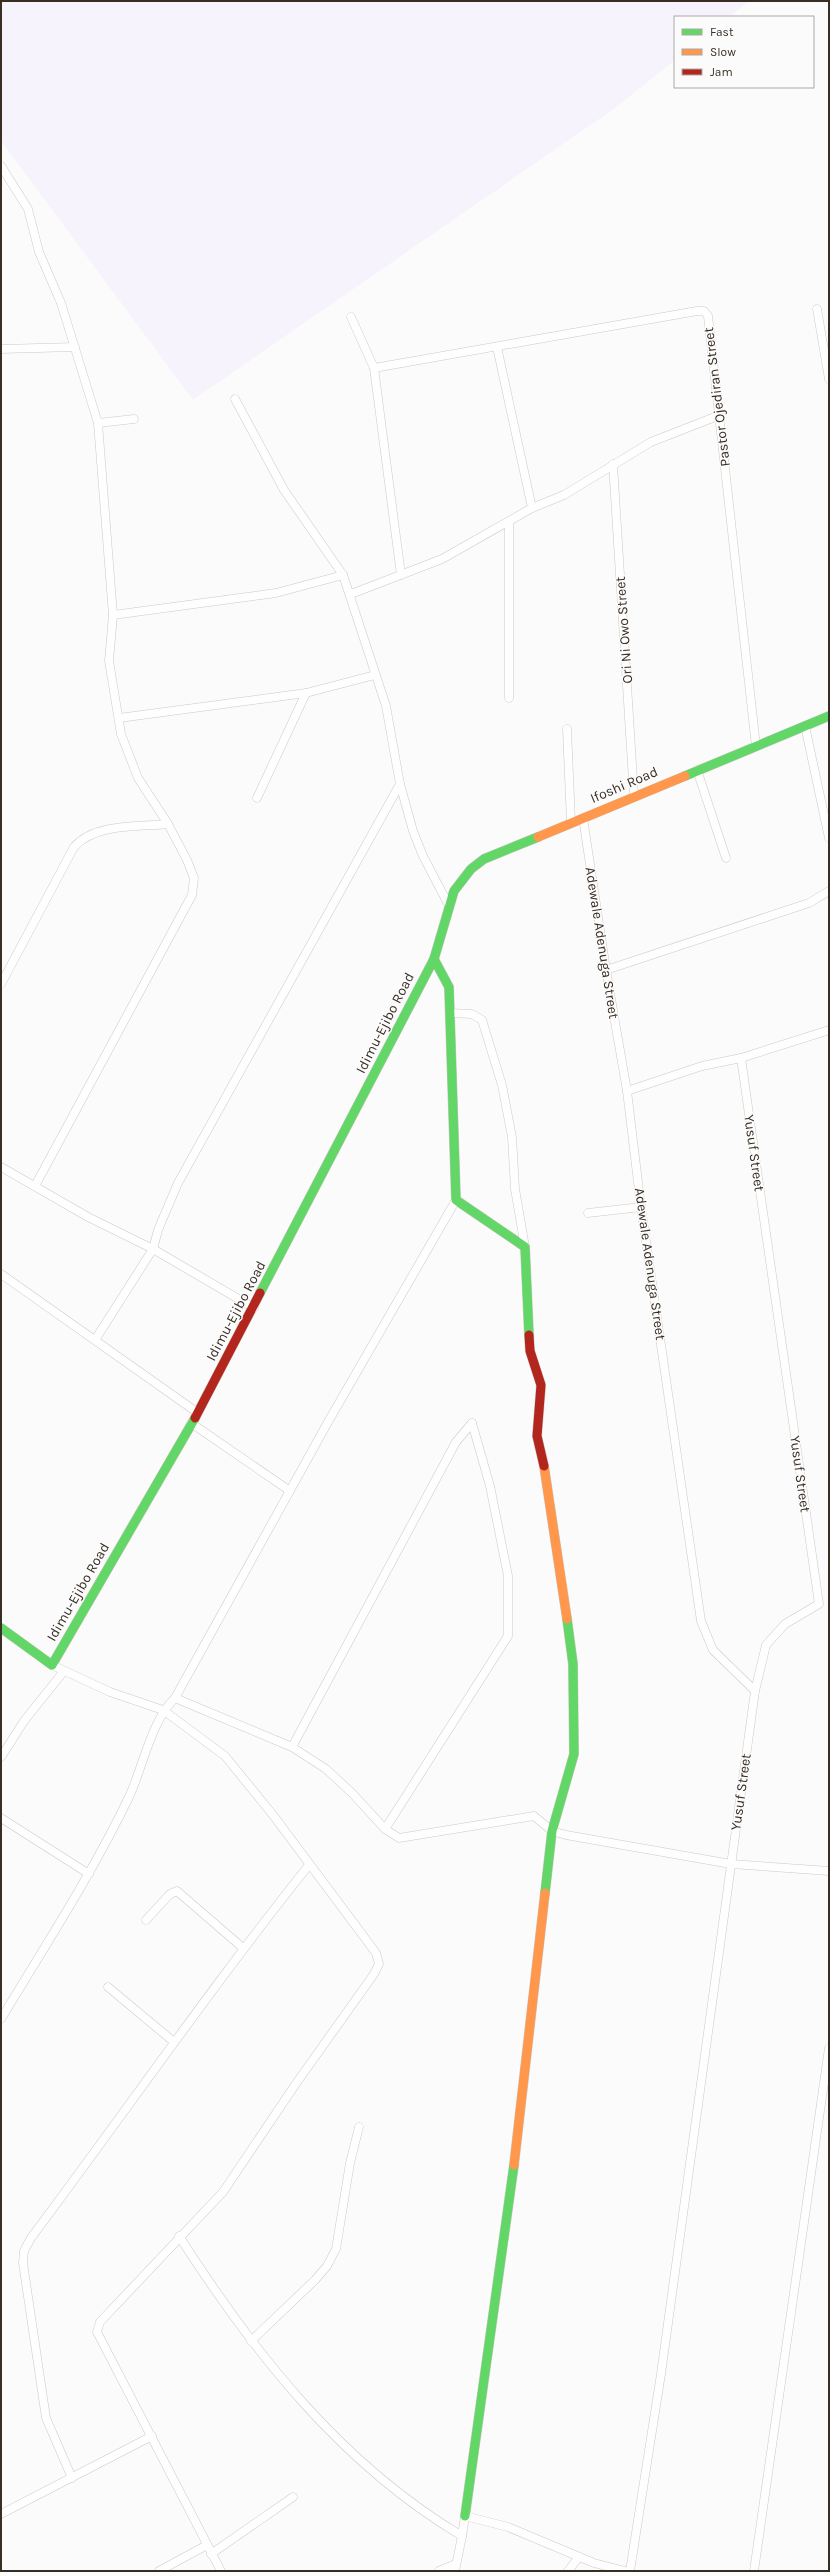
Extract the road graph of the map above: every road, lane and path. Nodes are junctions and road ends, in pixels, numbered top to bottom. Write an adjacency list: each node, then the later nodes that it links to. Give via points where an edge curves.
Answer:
1 (1, 166): 5 (street, via 28,210 40,252 61,303)
2 (817, 309): 8 (street)
3 (351, 317): 7 (street)
4 (496, 346): 7 (street, Pastor Ojediran Street); 10 (street, Pastor Ojediran Street, via 697,310 704,311 708,316); 14 (street)
5 (75, 347): 6 (street); 12 (street)
6 (1, 349)
7 (374, 368): 17 (street)
8 (829, 379)
9 (235, 399): 16 (street, via 284,490)
10 (720, 415): 13 (street, via 662,437); 27 (street, Pastor Ojediran Street)
11 (134, 419): 12 (street)
12 (98, 423): 19 (street)
13 (613, 464): 14 (street, via 564,495); 30 (street, Ori Ni Owo Street)
14 (532, 508): 15 (street)
15 (509, 522): 17 (street, via 442,559); 22 (street)
16 (343, 575): 18 (street); 19 (street, via 276,593)
17 (401, 575): 18 (street)
18 (351, 594): 20 (street)
19 (113, 615): 24 (street, via 110,661)
20 (375, 675): 21 (street); 29 (street, via 388,719)
21 (306, 693): 24 (street); 31 (street)
22 (509, 698)
23 (829, 716): 25 (street, Ifoshi Road)
24 (119, 718): 34 (street, via 121,734 138,778)
25 (805, 726): 27 (street, Ifoshi Road); 35 (street)
26 (567, 729): 33 (street)
27 (756, 746): 28 (street, Ifoshi Road)
28 (697, 770): 30 (street, Ifoshi Road); 36 (street)
29 (400, 784): 38 (street, via 423,856); 52 (street, via 178,1183 158,1230)
30 (634, 796): 32 (street, Ifoshi Road)
31 (256, 798)
32 (583, 818): 33 (street, Ifoshi Road); 40 (street, Adewale Adenuga Street)
33 (571, 822): 38 (street, Ifoshi Road, via 472,865 461,877)
34 (168, 824): 41 (street, via 106,830 92,833 82,839 74,847); 47 (street, via 194,878 192,895)
35 (829, 838)
36 (726, 858)
37 (829, 891): 40 (street, via 809,903)
38 (447, 902): 39 (street, Idimu-Ejibo Road)
39 (434, 959): 42 (street, via 449,987); 54 (street, Idimu-Ejibo Road)
40 (606, 970): 45 (street, Adewale Adenuga Street)
41 (1, 984)
42 (450, 1013): 48 (street); 51 (street, via 472,1014 482,1020 502,1085 512,1137 514,1189)
43 (829, 1030): 44 (street)
44 (741, 1058): 45 (street, via 702,1066); 62 (street, Yusuf Street, via 819,1604 785,1624 766,1645)
45 (627, 1091): 49 (street, Adewale Adenuga Street)
46 (1, 1167): 47 (street)
47 (35, 1186): 52 (street, via 88,1217)
48 (456, 1200): 51 (street); 58 (street)
49 (641, 1207): 50 (street); 62 (street, Adewale Adenuga Street, via 701,1621 713,1650)
50 (588, 1213)
51 (525, 1247): 69 (street, via 530,1351 540,1385 537,1436 548,1479 562,1574 574,1700 574,1754)
52 (153, 1249): 54 (street); 55 (street)
53 (1, 1274): 55 (street)
54 (254, 1308): 56 (street, Idimu-Ejibo Road)
55 (95, 1340): 56 (street)
56 (198, 1413): 57 (street, Idimu-Ejibo Road)
57 (191, 1423): 58 (street); 60 (street, Idimu-Ejibo Road)
58 (290, 1490): 63 (street)
59 (1, 1628): 60 (street, Idimu-Ejibo Road)
60 (52, 1665): 61 (street)
61 (64, 1671): 64 (street, via 110,1692); 66 (street, via 24,1721)
62 (755, 1691): 70 (street, Yusuf Street)
63 (175, 1698): 64 (street); 65 (street)
64 (164, 1710): 71 (street, via 225,1756 273,1815); 73 (street, via 129,1796)
65 (292, 1747): 68 (street, via 326,1769); 68 (street, via 456,1442 472,1423 490,1486 508,1576 508,1636)
66 (1, 1757)
67 (1, 1818): 73 (street)
68 (385, 1829): 69 (street, via 394,1836 404,1839 534,1816)
69 (552, 1831): 70 (street); 87 (street, via 506,2234)
70 (731, 1864): 72 (street); 98 (street, Yusuf Street, via 661,2374)
71 (309, 1865): 75 (street); 81 (street, via 376,1953 379,1964 223,2192 209,2209)
72 (829, 1871)
73 (89, 1874): 77 (street)
74 (146, 1920): 75 (street, via 170,1894 177,1891)
75 (243, 1948): 78 (street)
76 (108, 1987): 78 (street)
77 (1, 2019)
78 (174, 2042): 84 (street, via 30,2238 24,2251 23,2263 46,2418)
79 (829, 2048): 99 (street)
80 (359, 2127): 82 (street, via 350,2163 336,2249 327,2266 315,2280)
81 (179, 2236): 82 (street); 83 (street, via 100,2322 97,2332)
82 (251, 2341): 88 (street, via 323,2425 376,2474 423,2513)
83 (152, 2436): 84 (street); 89 (street)
84 (72, 2478): 86 (street)
85 (293, 2497): 90 (street)
86 (1, 2514)
87 (465, 2516): 88 (street); 91 (street, via 508,2527)
88 (462, 2536): 92 (street)
89 (207, 2545): 90 (street); 93 (street)
90 (211, 2554): 94 (street)
91 (579, 2557): 96 (street); 97 (street)
92 (456, 2567): 95 (street)
93 (159, 2571)
94 (221, 2571)
95 (439, 2571)
96 (568, 2571)
97 (624, 2571)
98 (630, 2571)
99 (754, 2571)

